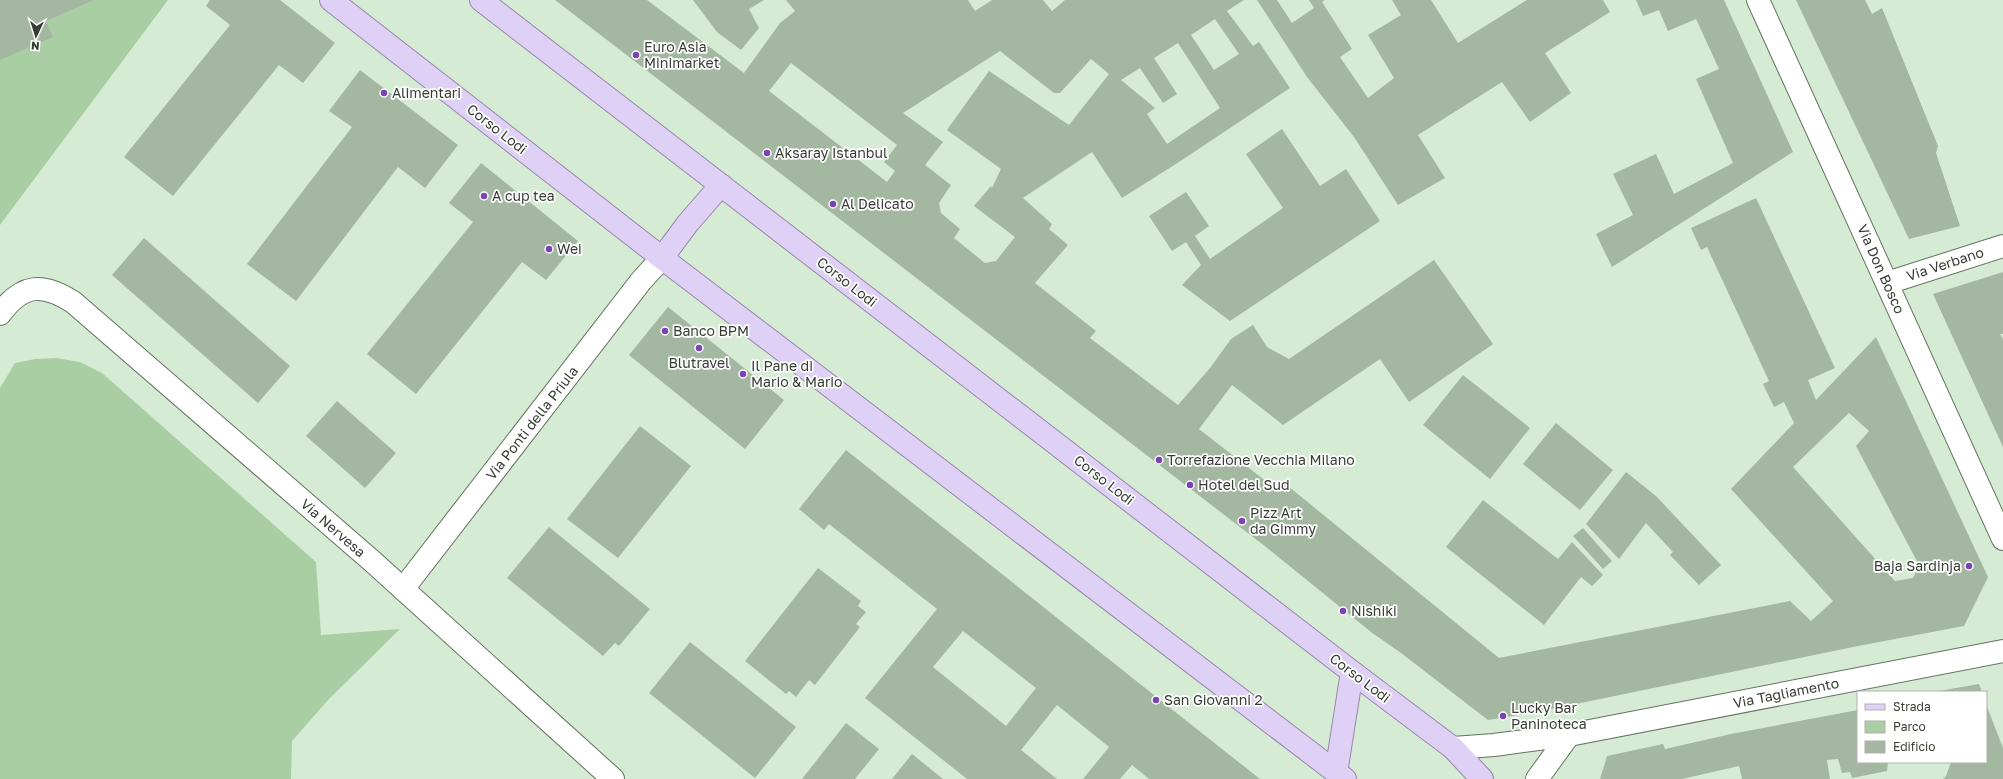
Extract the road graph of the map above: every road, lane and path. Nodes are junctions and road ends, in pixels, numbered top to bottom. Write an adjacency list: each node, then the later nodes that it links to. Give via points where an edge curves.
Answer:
1 (331, 0): 6 (main road, Corso Lodi)
2 (481, 0): 4 (main road, Corso Lodi)
3 (1758, 0): 7 (street, Via Don Bosco)
4 (721, 185): 6 (main road); 12 (main road, Corso Lodi)
5 (2003, 246): 7 (street, Via Verbano)
6 (662, 258): 10 (street, Via Ponti della Priula, via 641,281); 15 (main road, Corso Lodi)
7 (1887, 283): 9 (street, Via Don Bosco)
8 (0, 314): 10 (street, Via Nervesa, via 18,294 34,289 54,292 73,302)
9 (2003, 539)
10 (403, 589): 16 (street, Via Nervesa)
11 (2003, 651): 13 (street, Via Tagliamento)
12 (1352, 672): 14 (main road, Corso Lodi); 15 (main road)
13 (1569, 735): 14 (street, Via Tagliamento); 18 (street)
14 (1453, 748): 17 (main road, Corso Lodi)
15 (1337, 777)
16 (613, 779)
17 (1482, 779)
18 (1537, 779)

